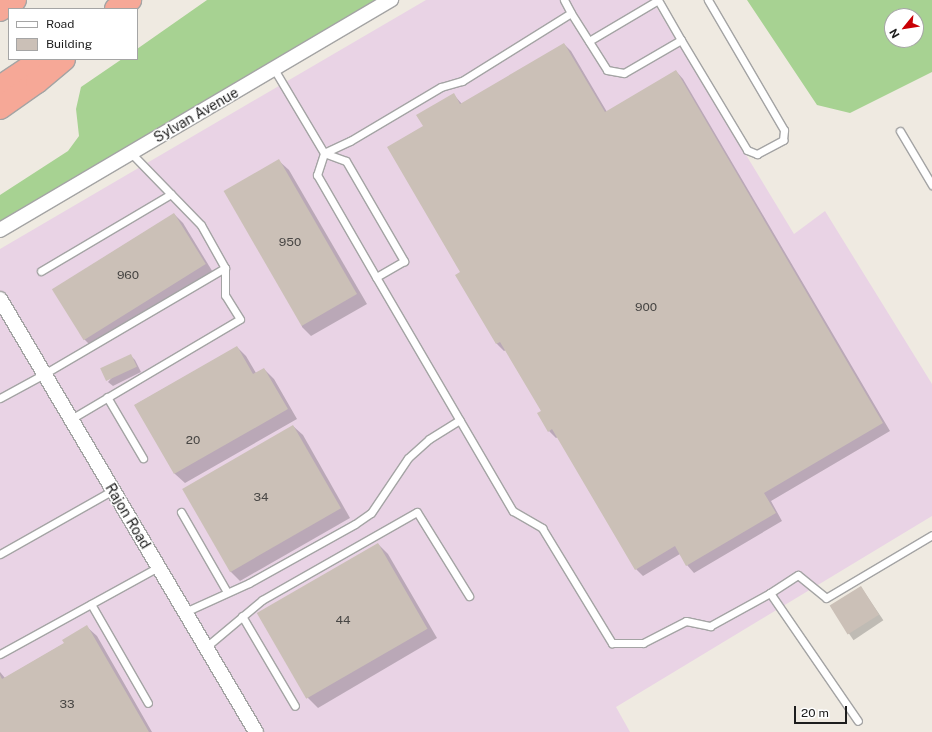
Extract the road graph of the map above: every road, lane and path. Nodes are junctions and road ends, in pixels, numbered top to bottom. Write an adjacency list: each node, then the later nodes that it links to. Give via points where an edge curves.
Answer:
1 (15, 0): 10 (highway)
2 (130, 0): 8 (highway)
3 (135, 0): 9 (highway)
4 (392, 0): 16 (street, Sylvan Avenue)
5 (564, 0): 11 (lane)
6 (658, 0): 12 (lane); 13 (lane)
7 (708, 0): 12 (lane, via 784,130 783,140 757,154 747,150)
8 (118, 8)
9 (125, 8)
10 (0, 10)
11 (571, 13): 13 (lane); 21 (lane, via 462,81 441,87 350,141)
12 (681, 40): 13 (lane, via 624,73 607,70)
13 (589, 41)
14 (40, 60): 17 (highway)
15 (63, 60): 18 (highway)
16 (274, 69): 20 (street, Sylvan Avenue); 21 (lane)
17 (0, 87)
18 (0, 108)
19 (900, 131): 22 (lane)
20 (131, 153): 23 (lane); 24 (street, Sylvan Avenue)
21 (324, 153): 27 (lane, via 317,175); 27 (lane, via 346,161 404,261)
22 (932, 185)
23 (171, 194): 25 (lane, via 201,225); 26 (lane)
24 (0, 230)
25 (225, 268): 29 (lane); 30 (lane, via 225,295 240,319)
26 (40, 271)
27 (376, 277): 33 (lane)
28 (0, 300): 29 (street, Rajon Road)
29 (44, 374): 31 (lane); 32 (street, Rajon Road)
30 (107, 397): 32 (lane); 34 (lane)
31 (0, 398)
32 (71, 419): 35 (street, Rajon Road)
33 (460, 420): 40 (lane, via 430,439 408,458 371,513 286,563); 41 (lane, via 513,511 542,528 612,643 643,643 686,621 710,626)
34 (143, 458)
35 (113, 490): 38 (lane); 39 (street, Rajon Road)
36 (181, 512): 40 (lane)
37 (932, 535): 41 (lane, via 826,598 798,575)
38 (0, 554)
39 (158, 567): 43 (lane); 44 (street, Rajon Road)
40 (227, 592): 44 (lane)
41 (770, 593): 50 (lane)
42 (469, 596): 45 (lane, via 417,512 262,600)
43 (91, 604): 47 (lane); 48 (lane)
44 (185, 612): 46 (street, Rajon Road)
45 (242, 616): 46 (lane); 49 (lane)
46 (206, 647): 51 (street, Rajon Road)
47 (0, 654)
48 (148, 703)
49 (295, 706)
50 (858, 721)
51 (256, 732)

